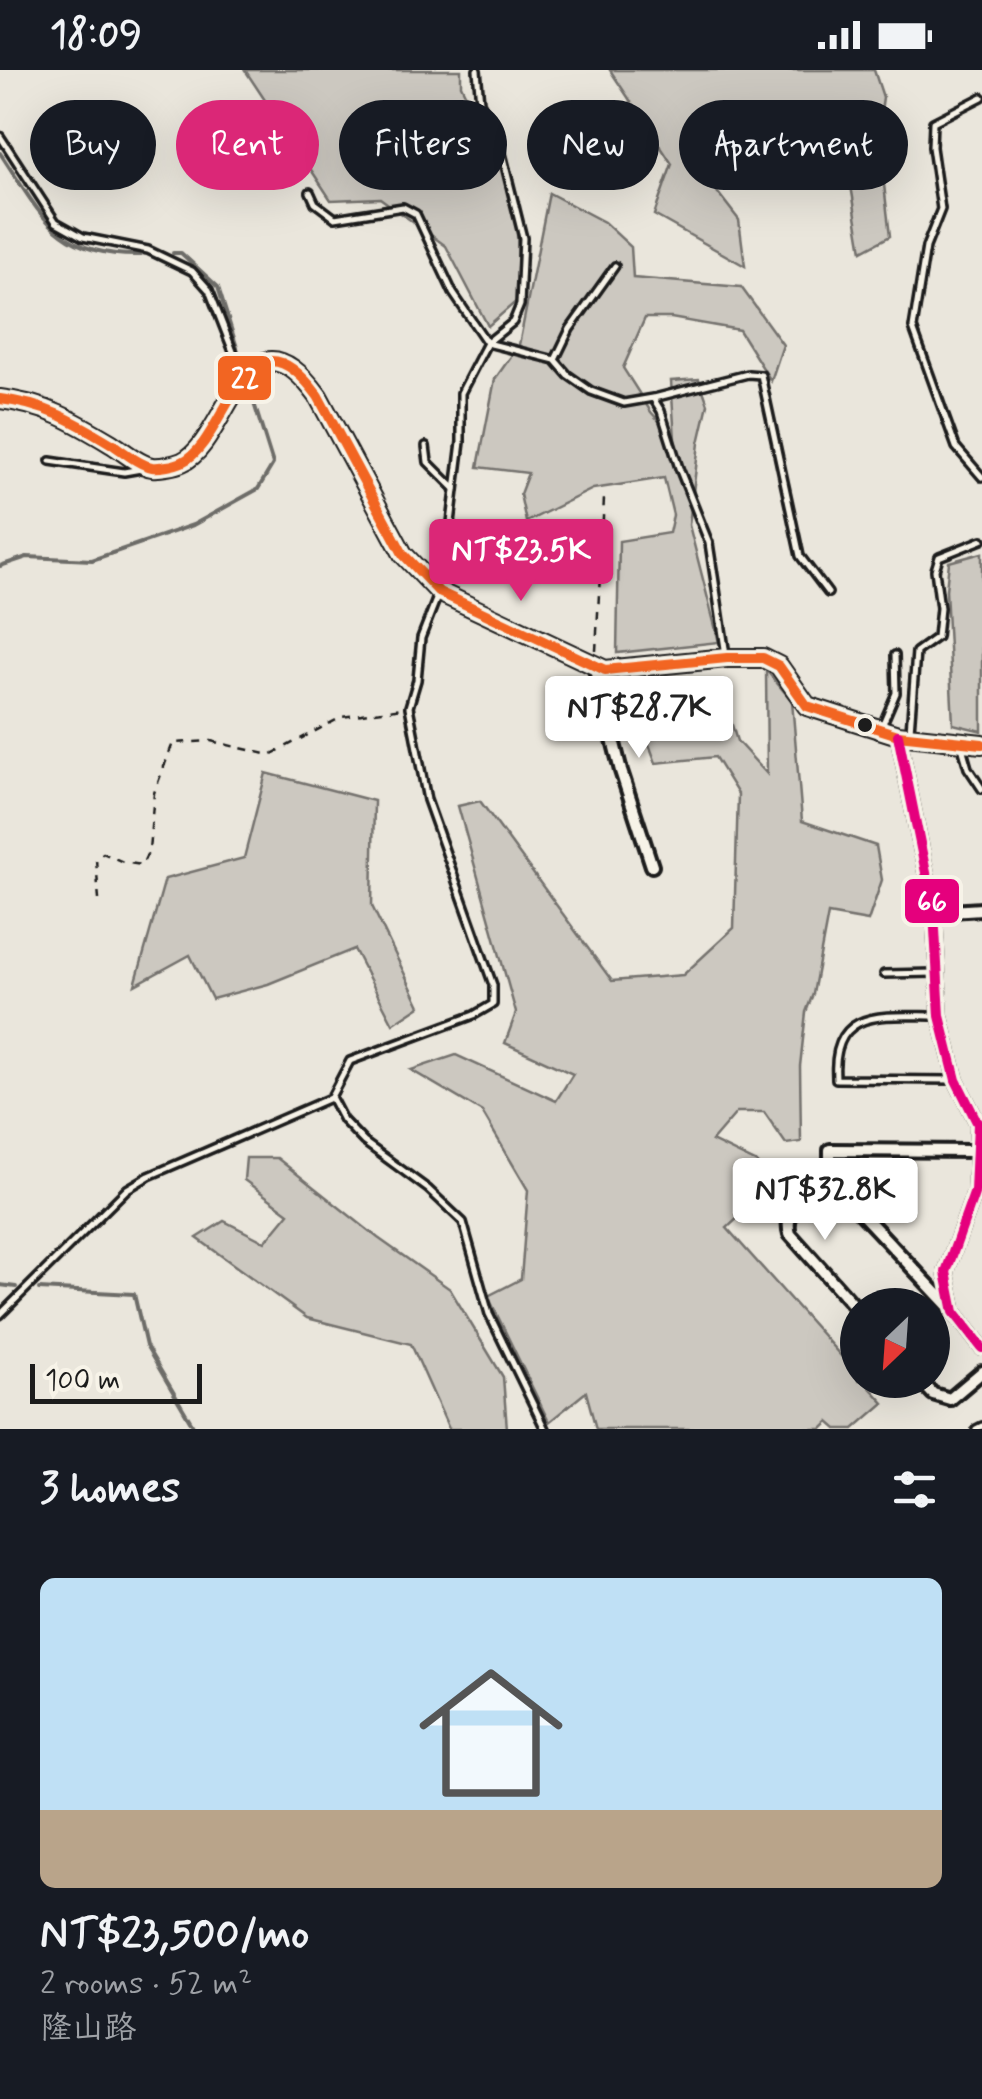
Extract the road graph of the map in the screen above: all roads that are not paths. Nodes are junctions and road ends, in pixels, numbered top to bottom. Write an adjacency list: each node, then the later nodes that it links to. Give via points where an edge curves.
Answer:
1 (478, 70): 6 (lane, via 480,102 496,129 523,238 520,305 513,322)
2 (982, 97): 14 (lane, via 933,122 941,209 926,246 913,328 956,447)
3 (0, 136): 8 (lane, via 56,222 84,238 148,250 192,272 209,290)
4 (310, 192): 6 (lane, via 335,218 404,207 416,214 453,294)
5 (616, 266): 7 (lane)
6 (487, 343): 7 (lane); 15 (lane, via 462,393)
7 (555, 360): 9 (lane, via 591,392 624,403)
8 (245, 376): 13 (street, via 196,455); 17 (street, via 263,363 286,365 304,378 403,554)
9 (653, 398): 18 (lane, via 761,375 800,556); 20 (lane, via 709,544)
10 (0, 399): 13 (street, via 34,403)
11 (426, 446): 15 (lane, via 428,462)
12 (50, 461): 13 (lane, via 124,472)
13 (150, 468)
14 (982, 477)
15 (455, 488): 17 (lane)
16 (982, 540): 23 (lane, via 939,557 937,636 916,652)
17 (438, 592): 21 (street); 34 (lane, via 421,638 409,707 427,800 493,1004 350,1061)
18 (828, 593)
19 (894, 654): 22 (lane, via 896,693)
20 (727, 658): 21 (street, via 606,670); 22 (street, via 763,658 778,666 807,706)
21 (594, 664): 27 (street)
22 (880, 729): 23 (street)
23 (904, 736): 24 (street); 29 (street)
24 (961, 742): 25 (street); 26 (lane)
25 (982, 744)
26 (982, 789)
27 (652, 866)
28 (982, 909): 29 (street)
29 (934, 912): 30 (street)
30 (938, 973): 31 (lane); 32 (street)
31 (884, 974)
32 (940, 1016): 33 (street); 33 (lane, via 872,1016 834,1050 836,1080)
33 (956, 1080): 35 (street, via 978,1124)
34 (331, 1097): 39 (lane, via 126,1189); 43 (lane, via 364,1142 463,1222 489,1314)
35 (975, 1152): 36 (street, via 830,1150); 38 (street, via 975,1190 946,1272)
36 (830, 1180): 37 (street, via 786,1222); 38 (street)
37 (840, 1290)
38 (954, 1312): 40 (street)
39 (0, 1315)
40 (980, 1339)
41 (982, 1372): 42 (street)
42 (947, 1398)
43 (546, 1429)

